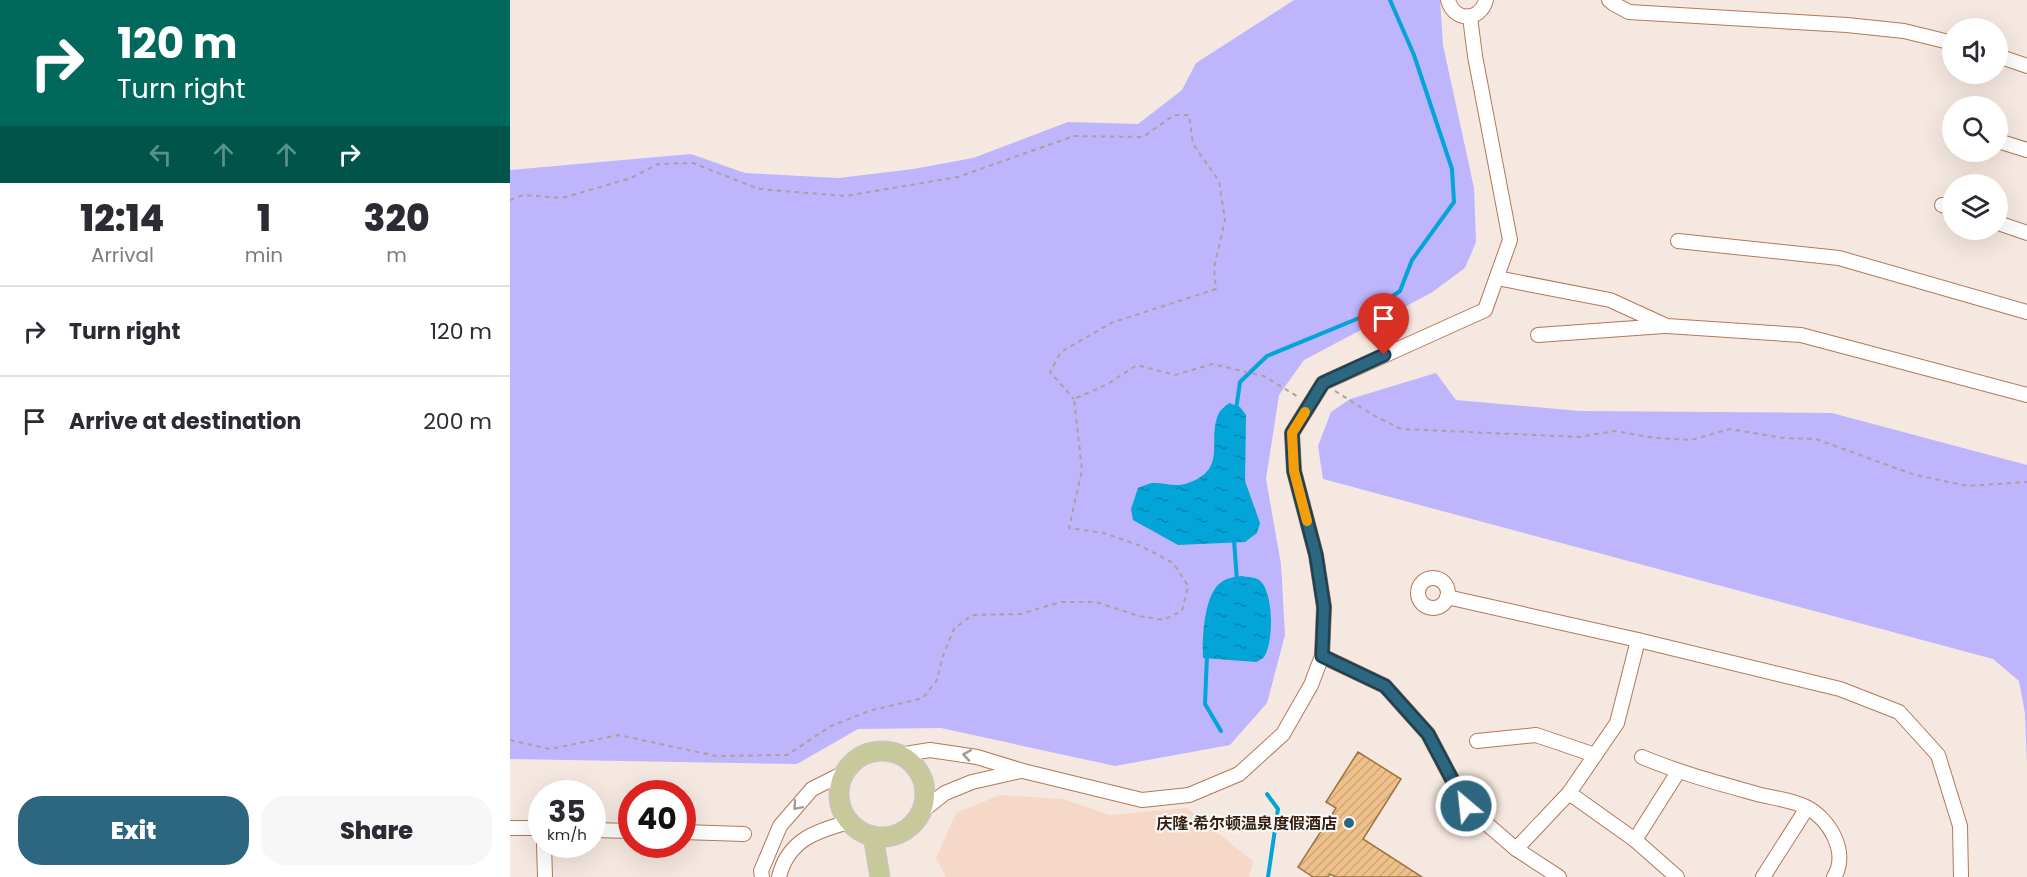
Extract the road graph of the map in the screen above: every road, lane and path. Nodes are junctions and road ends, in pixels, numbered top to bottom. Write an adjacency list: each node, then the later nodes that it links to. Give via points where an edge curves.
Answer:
1 (1448, 0): 4 (street, via 1458,15)
2 (1486, 0): 4 (street, via 1482,11)
3 (1609, 0): 5 (street, via 1629,12 1847,25 1904,31)
4 (1470, 17): 14 (street, via 1510,240)
5 (1942, 40)
6 (2008, 59): 7 (street)
7 (2027, 66)
8 (2008, 144): 9 (street)
9 (2027, 150)
10 (510, 200): 20 (path, via 523,195 562,198 631,178 658,164 693,163 759,189 845,196 958,177 1074,136 1143,136 1174,115 1189,115 1193,144 1219,181 1225,220 1214,268 1216,289 1111,323 1061,352 1050,372)
11 (2008, 226): 12 (street)
12 (2027, 233)
13 (1678, 241): 15 (street, via 1839,258)
14 (1497, 278): 16 (street, via 1610,300); 18 (street, via 1485,310)
15 (2027, 312)
16 (1667, 326): 17 (street); 19 (street, via 1801,335)
17 (1538, 334)
18 (1323, 383): 21 (street); 22 (path, via 1401,429 1580,437 1616,430 1691,440 1730,429 1816,439 1916,475 1968,486)
19 (2027, 395)
20 (1074, 399): 21 (path, via 1137,365 1175,375 1212,364 1259,375); 26 (path, via 1082,470 1069,528 1104,532 1173,563 1188,586 1182,611 1163,620 1096,602 1061,602 1020,614 972,615 954,628 937,680 922,698 869,711 831,726 787,755 716,756 619,735 550,749)
21 (1310, 404): 25 (street, via 1292,433 1294,471 1316,555 1324,607)
22 (2027, 482)
23 (1447, 597): 24 (street)
24 (1638, 640): 29 (street, via 1617,723); 55 (street, via 1840,688 1899,712 1938,755 1960,826)
25 (1322, 656): 31 (street, via 1311,685 1283,734 1239,774 1189,795 1142,800); 44 (street, via 1385,686 1428,734 1466,806)
26 (510, 740)
27 (1477, 741): 29 (street, via 1536,735)
28 (899, 754): 31 (street, one-way to 28, via 977,757 930,750); 33 (main road, via 887,751 862,756); 36 (main road, via 919,772 924,785)
29 (1595, 755): 34 (street)
30 (1642, 757): 32 (street)
31 (1023, 771): 36 (street, via 972,782 945,793)
32 (1678, 772): 35 (street); 43 (street)
33 (844, 773): 37 (main road, via 839,798); 47 (street, one-way to 47, via 812,789 780,826)
34 (1569, 793): 43 (street); 44 (street)
35 (1807, 808): 53 (street); 54 (street, via 1828,825 1839,847 1840,868)
36 (921, 812): 42 (main road, via 907,829)
37 (849, 822): 42 (main road, via 860,831); 48 (street, via 807,837 788,852)
38 (510, 828): 39 (street)
39 (528, 828)
40 (696, 832): 41 (street)
41 (744, 834)
42 (879, 836): 49 (main road); 50 (main road)
43 (1635, 840): 52 (street)
44 (1516, 849): 51 (street)
45 (544, 858): 46 (street)
46 (545, 877)
47 (762, 877)
48 (778, 877)
49 (880, 877)
50 (891, 877)
51 (1559, 877)
52 (1677, 877)
53 (1763, 877)
54 (1834, 877)
55 (1961, 877)

